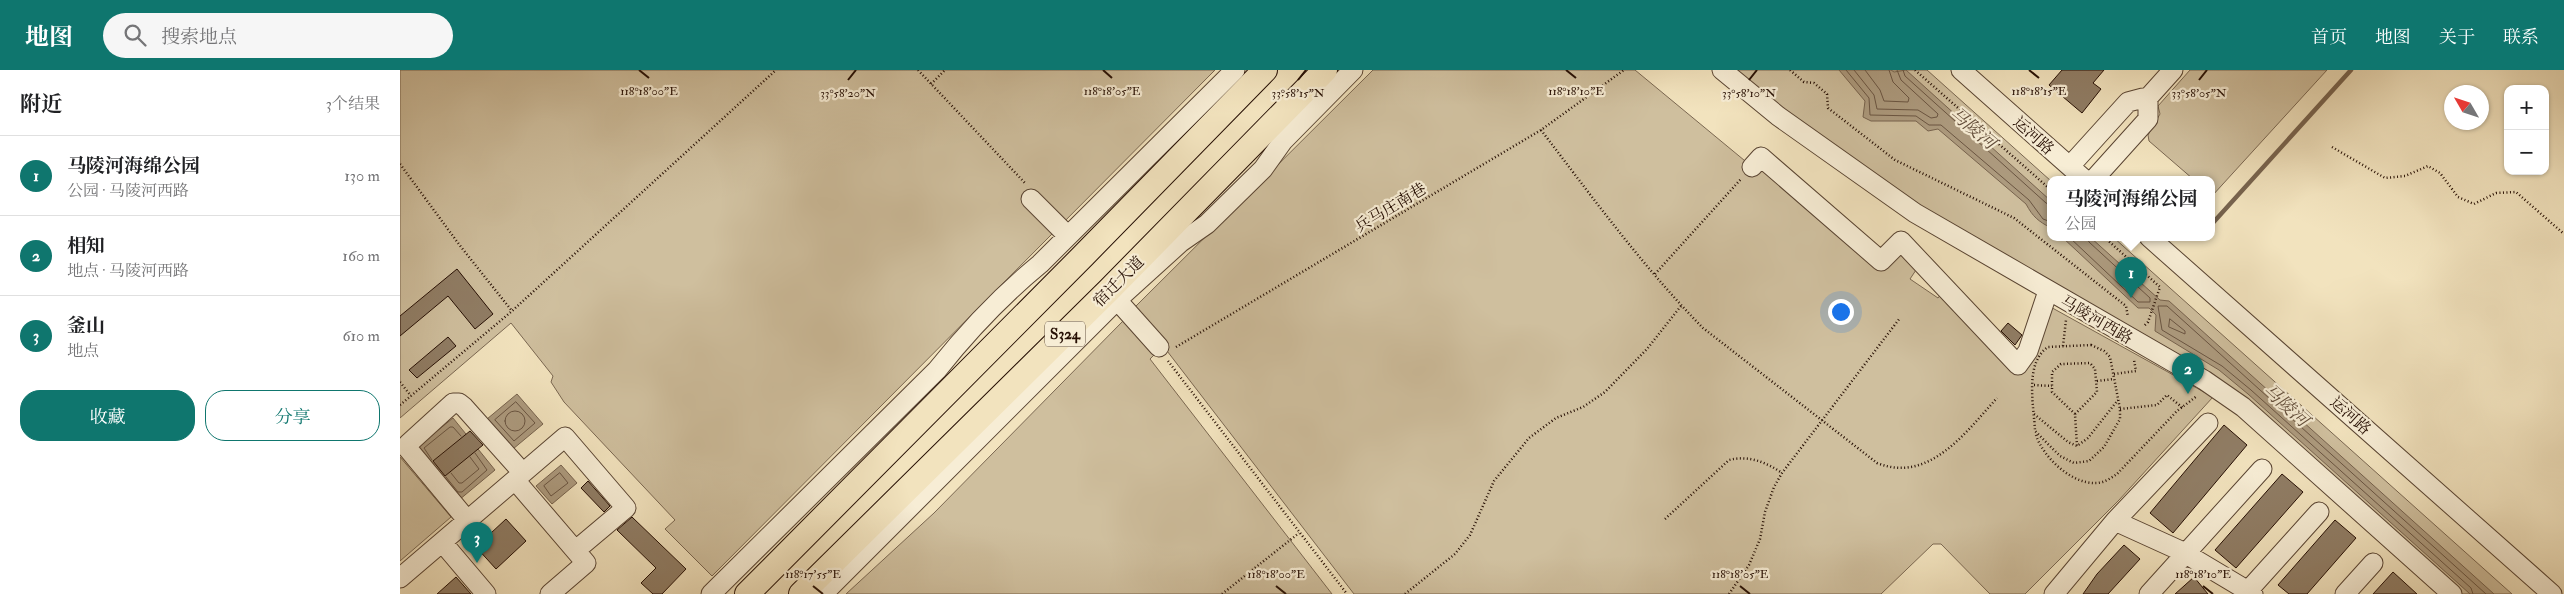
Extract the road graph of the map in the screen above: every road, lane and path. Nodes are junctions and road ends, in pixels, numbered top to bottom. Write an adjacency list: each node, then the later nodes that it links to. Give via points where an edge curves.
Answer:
1 (776, 70): 34 (path)
2 (918, 70): 14 (path)
3 (945, 70): 14 (path)
4 (1235, 70): 26 (street)
5 (1264, 70): 76 (main road, S324)
6 (1325, 70): 77 (main road, 宿迁大道 / S324, via 1109,290)
7 (1353, 70): 31 (street, via 1207,224 1181,242)
8 (1624, 70): 16 (path, 兵马庄南巷)
9 (1722, 70): 30 (street, 马陵河西路, via 1778,116 1915,214)
10 (1790, 70): 37 (path, via 1827,94 1828,108 1895,160 2014,218 2111,294 2126,306)
11 (1916, 70): 23 (path)
12 (1961, 70): 19 (street, 运河路)
13 (2173, 70): 15 (street)
14 (930, 84): 24 (path)
15 (2146, 100): 19 (street, via 2128,102); 22 (street, via 2148,119)
16 (1540, 130): 29 (path); 39 (path, 兵马庄南巷)
17 (2332, 147): 25 (path, via 2385,178 2405,176 2428,166 2440,173 2458,197 2474,204 2496,193 2516,192)
18 (400, 164): 34 (path)
19 (2070, 166): 21 (street, 运河路)
20 (1752, 167): 29 (path); 30 (street, via 1761,157 1882,261 1901,241 2018,365 2028,351)
21 (2081, 176)
22 (2097, 176)
23 (2047, 186)
24 (1028, 192): 26 (street)
25 (2564, 234)
26 (1068, 236): 75 (street, via 969,330 937,370)
27 (2108, 241): 36 (path, via 2160,287)
28 (2154, 241): 87 (street, 运河路)
29 (1654, 274): 33 (path)
30 (2048, 292): 32 (street, 马陵河西路)
31 (1118, 300): 39 (street); 78 (street)
32 (2072, 305): 37 (street, 马陵河西路); 38 (path, via 2062,333)
33 (1682, 306): 55 (path, via 1746,364); 81 (path, via 1647,349 1605,392 1583,407 1556,418 1529,438 1494,481 1470,535 1455,554)
34 (512, 311): 47 (path)
35 (1900, 318): 55 (path)
36 (2148, 322)
37 (2130, 338): 40 (path, via 2136,371); 44 (street, 马陵河西路)
38 (2062, 346): 40 (path, via 2091,345 2104,350 2110,357); 45 (path, via 2042,351 2034,370)
39 (1164, 351): 66 (path)
40 (2114, 374): 41 (path)
41 (2114, 379): 42 (path); 49 (path)
42 (2097, 381): 46 (path, via 2090,363 2061,364 2052,372); 54 (path, via 2097,392)
43 (400, 382): 47 (path)
44 (2208, 384): 51 (path); 86 (street, 马陵河西路, via 2243,407)
45 (2034, 385): 46 (path); 53 (path)
46 (2052, 386): 54 (path, via 2052,392)
47 (411, 396): 50 (path)
48 (1997, 398): 55 (path, via 1961,437 1932,460 1918,466 1892,469 1877,463)
49 (2118, 400): 52 (path); 58 (path, via 2088,438)
50 (400, 404)
51 (2183, 408): 52 (path, via 2166,395 2158,405); 57 (path, via 2117,474 2097,484 2074,478 2055,463 2041,447)
52 (2120, 409): 57 (path, via 2120,419 2104,447 2081,464 2066,461)
53 (2034, 414): 57 (path); 58 (path)
54 (2075, 414): 58 (path)
55 (1823, 422): 60 (path)
56 (2208, 423): 65 (street)
57 (2035, 431)
58 (2077, 446)
59 (2262, 469): 69 (street)
60 (1782, 473): 63 (path, via 1762,462 1738,457 1729,460); 82 (path, via 1765,512 1760,539 1749,565)
61 (519, 477): 64 (street); 64 (street, via 464,407 459,402 453,403 408,444 408,449); 68 (street); 68 (street, via 565,436 626,508)
62 (2320, 512): 72 (street)
63 (1665, 519)
64 (467, 520): 67 (street)
65 (2116, 521): 69 (street); 83 (street)
66 (1299, 532): 79 (path); 80 (path)
67 (442, 542): 71 (street); 73 (street)
68 (576, 550): 74 (street, via 586,563)
69 (2186, 554): 72 (street); 84 (street)
70 (2372, 563): 85 (street)
71 (400, 578)
72 (2249, 593)
73 (486, 594)
74 (550, 594)
75 (711, 594)
76 (747, 594)
77 (801, 594)
78 (823, 594)
79 (1222, 594)
80 (1347, 594)
81 (1404, 594)
82 (1729, 594)
83 (2054, 594)
84 (2149, 594)
85 (2345, 594)
86 (2452, 594)
87 (2552, 594)

